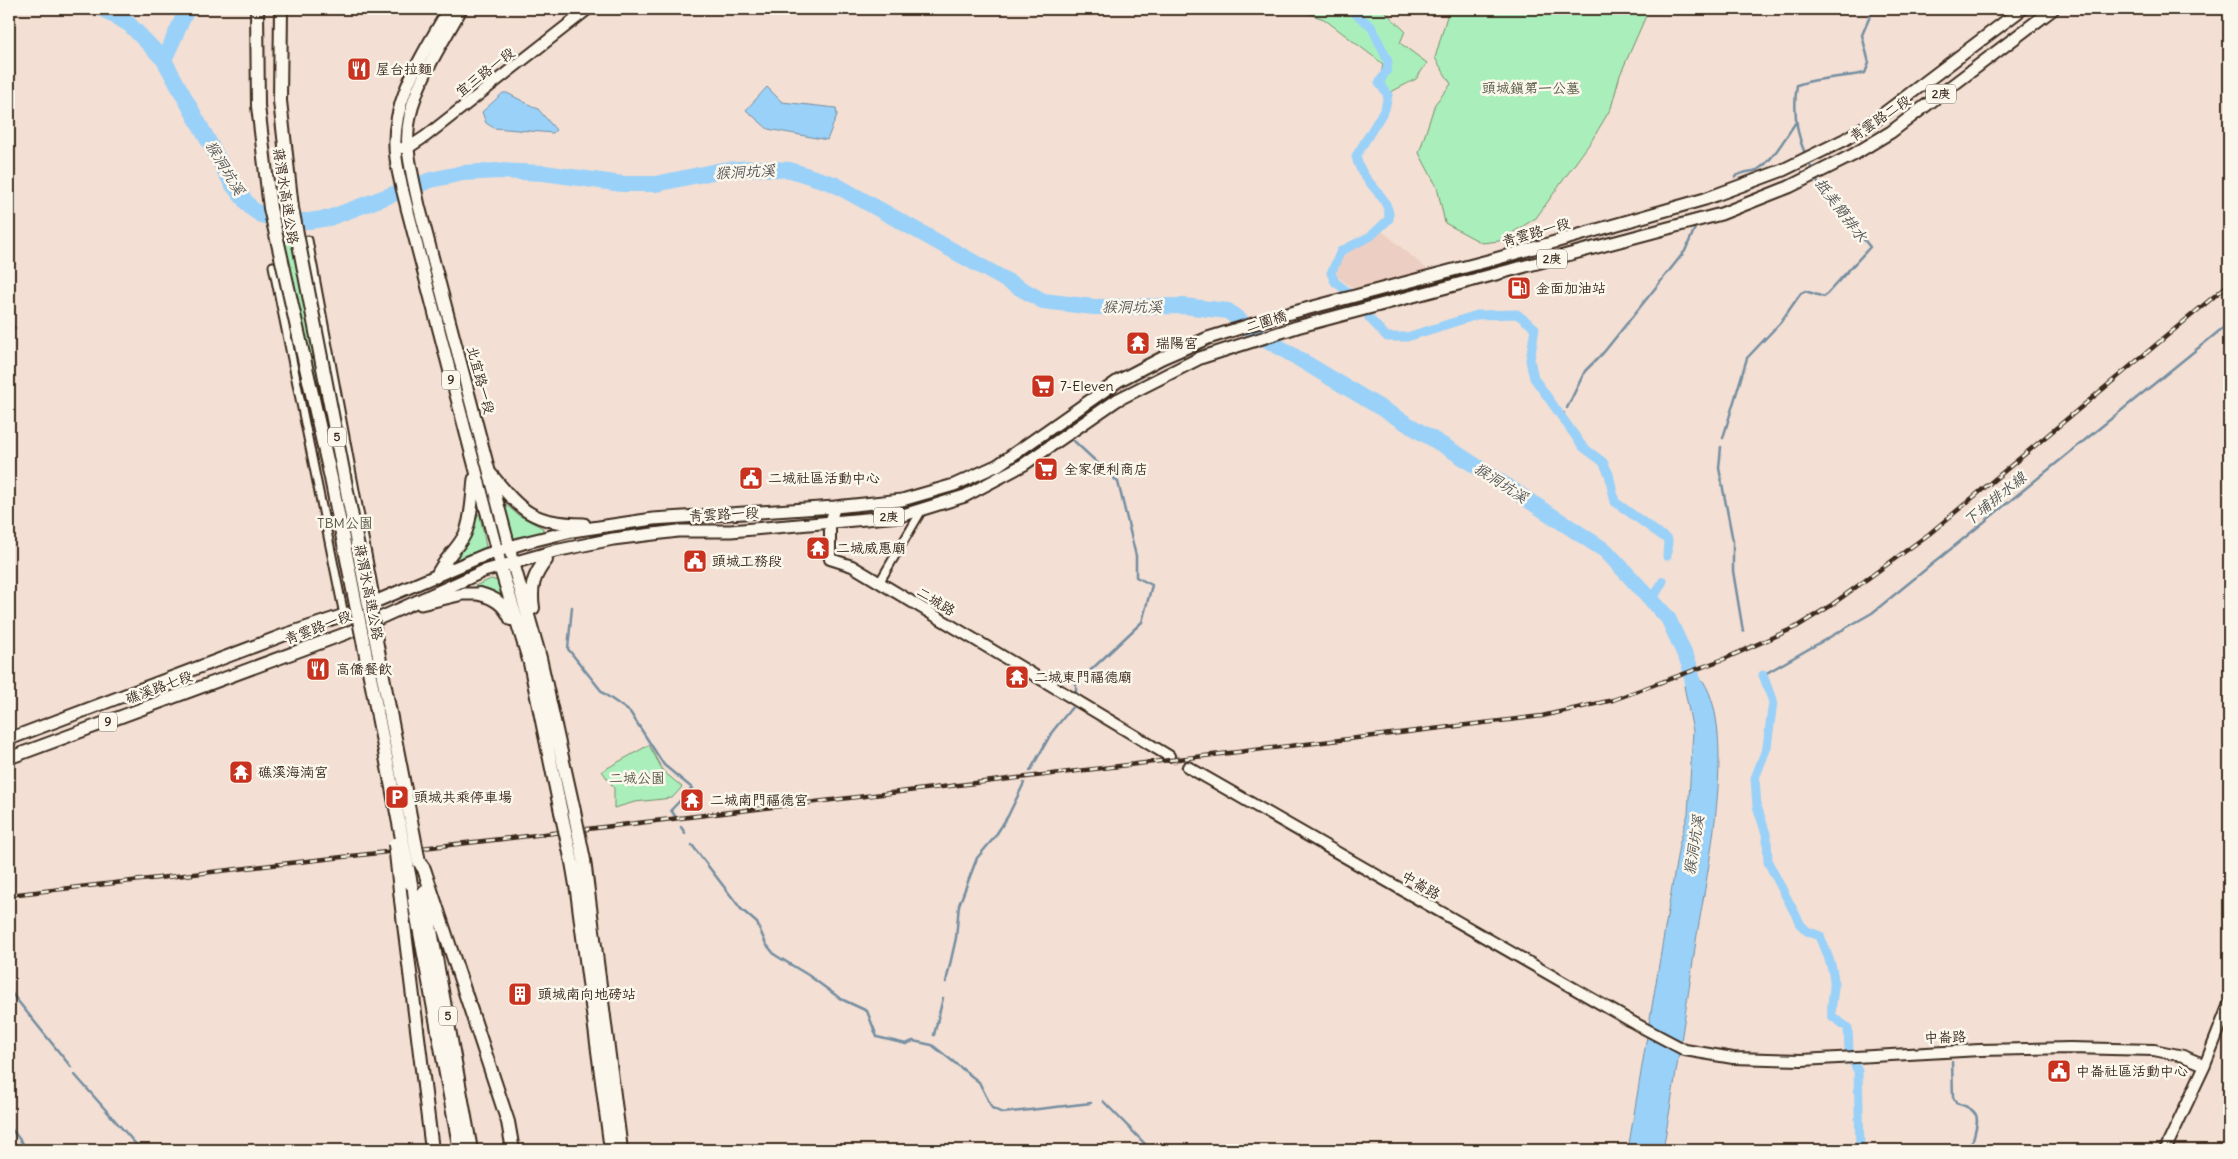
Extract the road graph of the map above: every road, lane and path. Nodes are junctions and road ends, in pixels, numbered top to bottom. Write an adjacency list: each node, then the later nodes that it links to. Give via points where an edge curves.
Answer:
1 (257, 9): 42 (highway, 蔣渭水高速公路 / 5, bridge, via 258,106 270,208 331,478)
2 (281, 9): 45 (highway, 蔣渭水高速公路 / 5, bridge, via 280,101 292,208 419,862)
3 (449, 9): 8 (main road, 9, via 401,99)
4 (462, 9): 9 (main road, 9, via 417,90 410,115)
5 (588, 9): 9 (street, 宜三路一段)
6 (2022, 9): 10 (main road, 青雲路二段 / 2庚, via 1874,120)
7 (2052, 9): 14 (main road, 青雲路二段 / 2庚, via 1891,132 1789,187 1713,216)
8 (395, 148): 9 (street); 18 (main road, 北宜路一段 / 9, via 407,208)
9 (408, 148): 17 (main road, 北宜路一段 / 9, via 419,206)
10 (1783, 170): 13 (main road, 青雲路一段 / 2庚, via 1705,200 1495,260)
11 (308, 240): 33 (street)
12 (272, 266): 35 (street)
13 (1293, 312): 15 (main road, 二圍橋 / 2庚)
14 (1313, 323): 16 (main road, 二圍橋 / 2庚)
15 (1208, 338): 19 (main road, 青雲路一段 / 2庚, via 1118,381 998,465 954,485 902,500)
16 (1227, 348): 20 (main road, 青雲路一段 / 2庚, via 1170,371 1117,400 994,482 965,496)
17 (489, 471): 23 (main road, via 515,503 536,517 561,523); 25 (main road, 北宜路一段 / 9)
18 (475, 472): 26 (main road, 北宜路一段 / 9); 30 (main road, via 469,521 464,535)
19 (834, 508): 21 (main road, 青雲路一段 / 2庚); 22 (street, 二城路)
20 (922, 510): 22 (main road, 青雲路一段 / 2庚, via 900,516); 31 (street)
21 (775, 511): 23 (main road, 青雲路一段 / 2庚); 24 (street)
22 (830, 523): 24 (main road, 青雲路一段 / 2庚); 31 (street, 二城路, via 830,559 852,566)
23 (608, 525): 25 (main road, 青雲路一段 / 2庚)
24 (776, 526): 27 (main road, 青雲路一段 / 2庚, via 613,539)
25 (509, 548): 26 (main road, 青雲路一段 / 2庚); 28 (main road, 北宜路一段 / 9)
26 (497, 552): 29 (main road, 9); 30 (main road, 青雲路一段 / 9)
27 (550, 556): 28 (main road, 青雲路一段 / 2庚); 36 (highway, via 535,574 531,593)
28 (513, 563): 29 (main road, 青雲路一段 / 9); 36 (highway)
29 (500, 566): 34 (main road, 青雲路一段 / 9); 36 (highway)
30 (436, 577): 33 (main road, 青雲路一段 / 9)
31 (879, 582): 40 (street, 二城路)
32 (480, 594): 34 (main road, via 462,594); 36 (highway, via 497,600 506,608)
33 (376, 602): 35 (main road, 青雲路一段 / 9)
34 (405, 606): 38 (main road, 青雲路一段 / 9, via 347,633)
35 (344, 615): 37 (main road, 青雲路一段 / 9)
36 (535, 660): 44 (highway, bridge, via 561,812); 44 (highway, bridge, via 574,811)
37 (194, 670): 39 (main road, 礁溪路七段 / 9)
38 (207, 685): 41 (main road, 礁溪路七段 / 9)
39 (9, 739)
40 (1169, 756)
41 (9, 758)
42 (385, 762): 45 (highway, 蔣渭水高速公路 / 5, bridge); 48 (highway, bridge)
43 (1188, 767): 47 (street, 中崙路, via 1685,1050 1733,1058 1802,1060 1980,1050 2154,1050)
44 (578, 861): 52 (highway, via 578,897); 53 (highway)
45 (420, 883): 49 (highway, 蔣渭水高速公路 / 5); 50 (highway, 蔣渭水高速公路 / 5); 51 (highway, via 508,1122)
46 (2229, 1004): 47 (street)
47 (2205, 1065): 54 (street)
48 (432, 1150)
49 (460, 1150)
50 (471, 1150)
51 (513, 1150)
52 (611, 1150)
53 (623, 1150)
54 (2165, 1150)

